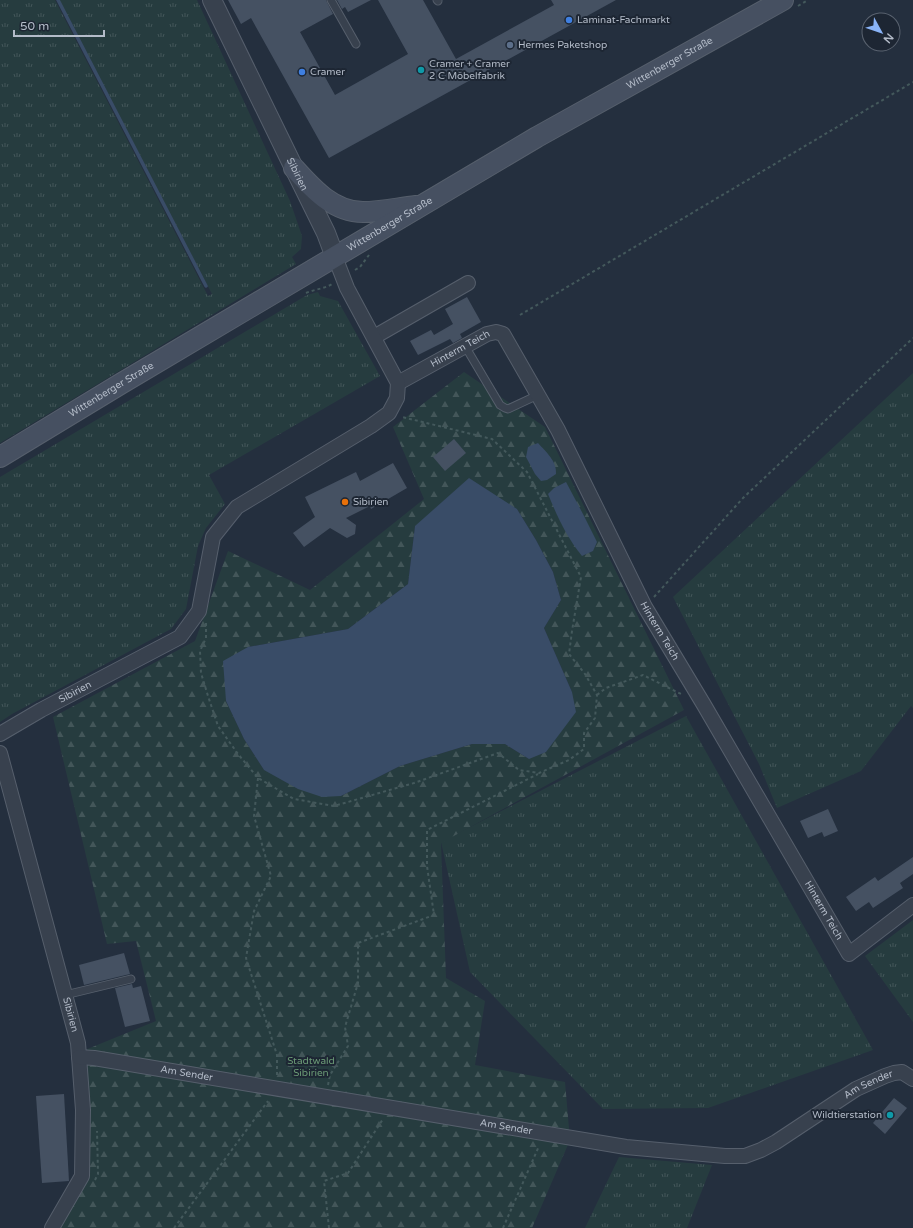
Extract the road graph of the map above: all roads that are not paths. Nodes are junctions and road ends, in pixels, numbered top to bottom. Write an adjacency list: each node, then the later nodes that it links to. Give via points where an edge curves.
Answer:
1 (212, 0): 5 (street, Sibirien)
2 (331, 0): 4 (lane)
3 (783, 0): 6 (main road, Wittenberger Straße, via 537,137)
4 (356, 44)
5 (294, 168): 6 (main road, via 329,202 350,210 370,212); 7 (street, Sibirien)
6 (424, 205): 7 (main road, Wittenberger Straße)
7 (335, 257): 9 (street, Sibirien, via 347,288); 13 (main road, Wittenberger Straße)
8 (468, 283): 9 (street)
9 (374, 337): 11 (street, Sibirien)
10 (465, 346): 11 (street, Hinterm Teich); 12 (lane, via 500,405 508,409); 12 (street, Hinterm Teich, via 487,334 503,334)
11 (398, 383): 14 (street, Sibirien, via 397,398 389,413 238,507 213,537 199,610 180,637)
12 (538, 395): 16 (street, Hinterm Teich, via 558,430 645,607 849,954)
13 (0, 457)
14 (0, 734)
15 (0, 753): 18 (street, Sibirien)
16 (913, 905)
17 (131, 979): 18 (lane)
18 (65, 995): 19 (street, Sibirien, via 78,1043)
19 (79, 1057): 20 (street, Am Sender, via 626,1147 725,1156 745,1156 761,1150 856,1089 894,1073 902,1072); 21 (street, Sibirien, via 82,1176)
20 (913, 1079)
21 (52, 1228)

